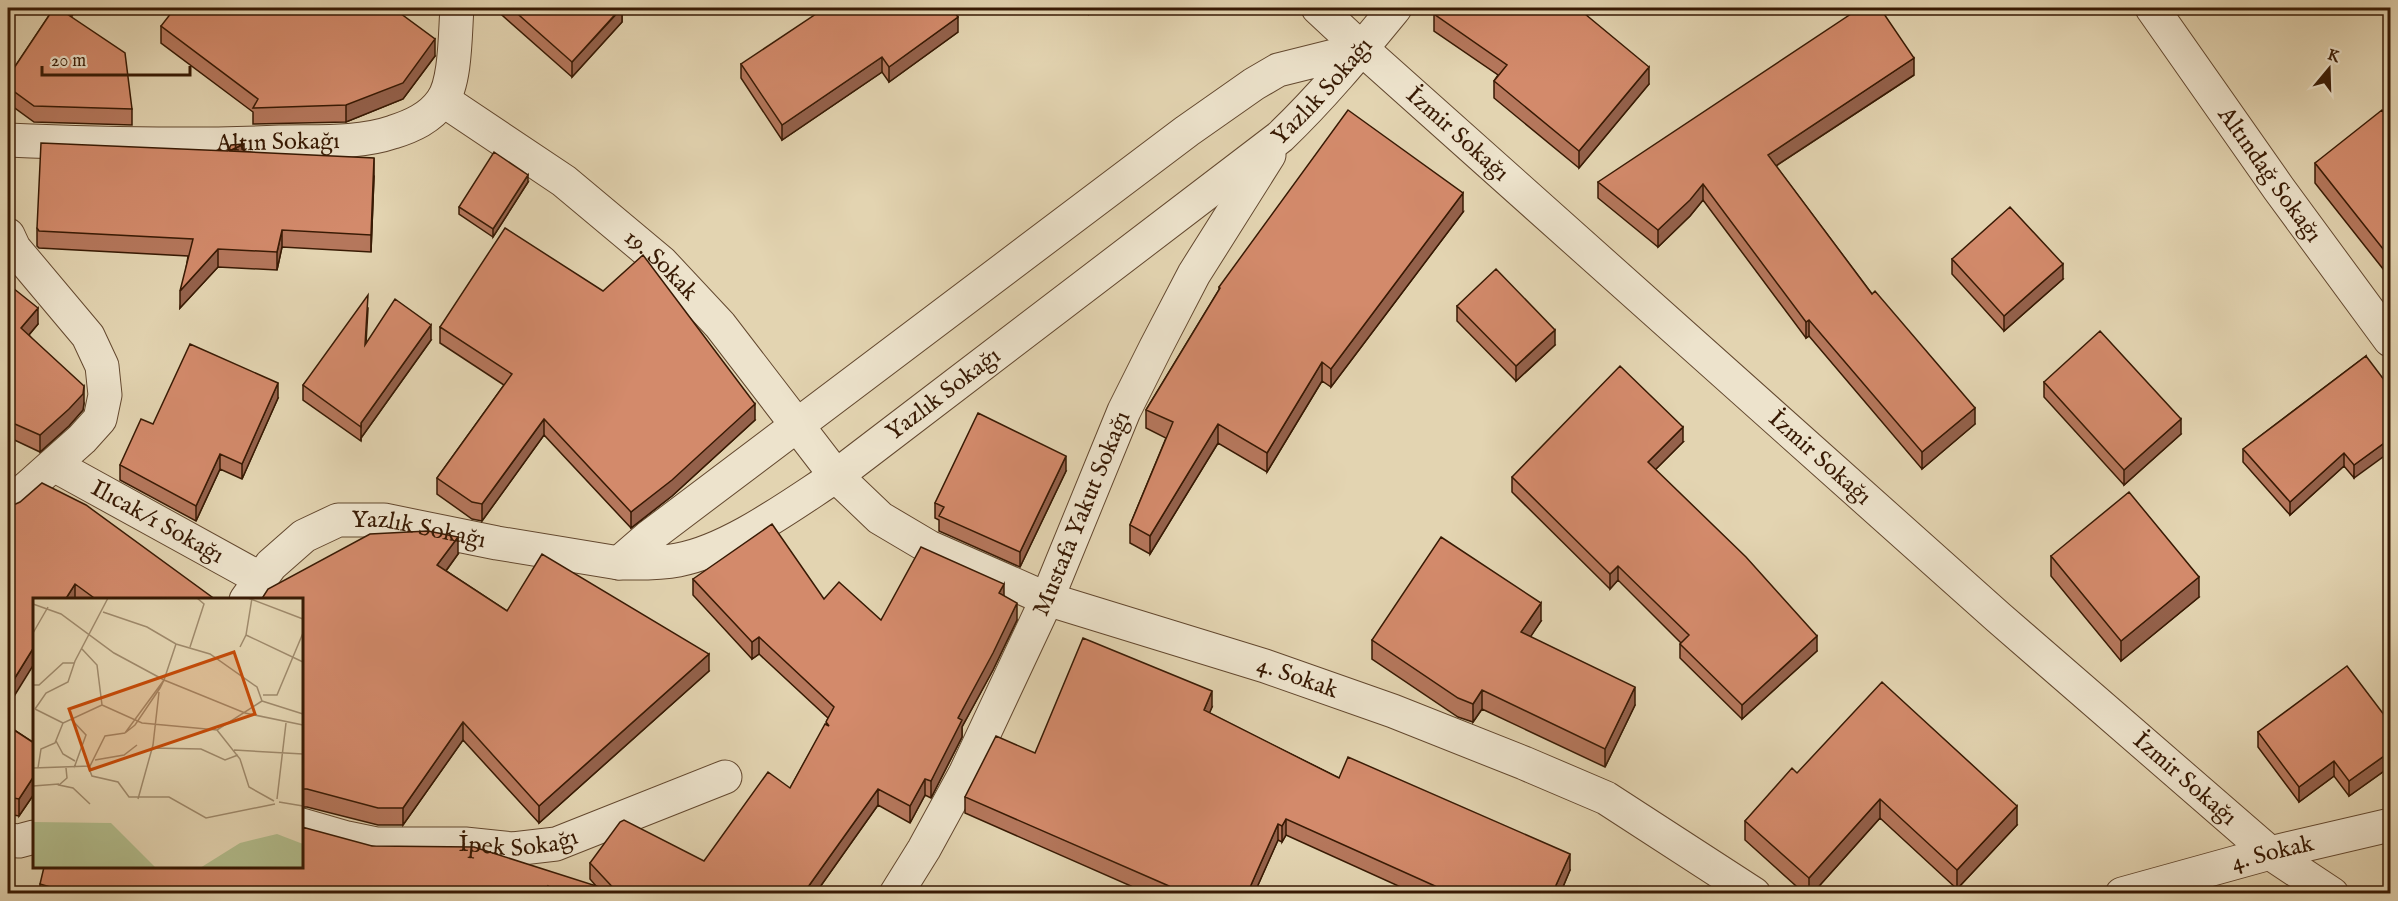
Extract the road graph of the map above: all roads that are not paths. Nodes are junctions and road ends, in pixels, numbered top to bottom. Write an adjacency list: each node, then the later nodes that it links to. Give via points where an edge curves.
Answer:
1 (457, 8): 6 (street, Altın Sokağı, via 453,68)
2 (1318, 8): 5 (street, İzmir Sokağı)
3 (1395, 8): 5 (street)
4 (2152, 8): 10 (street, Altındağ Sokağı)
5 (1362, 49): 7 (street, Yazlık Sokağı, via 1314,105); 11 (street, Yazlık Sokağı, via 1278,70 1254,84); 23 (street, İzmir Sokağı, via 1989,609)
6 (443, 100): 8 (street, Altın Sokağı, via 424,120 392,133 345,140 131,145); 11 (street, 19. Sokak, via 564,181 662,262 720,325)
7 (1280, 137): 13 (street, Yazlık Sokağı); 17 (street, Mustafa Yakut Sokağı, via 1194,274 1156,347 1124,411)
8 (8, 140)
9 (8, 235): 12 (street, via 14,248 88,336 102,366 105,395 99,419)
10 (2391, 340)
11 (798, 425): 13 (street, 19. Sokak); 15 (street, Yazlık Sokağı)
12 (54, 465): 14 (street); 16 (street, Ilıcak/1 Sokağı)
13 (836, 476): 15 (street, Yazlık Sokağı, via 721,546 680,560); 17 (street, 4. Sokak, via 880,518 929,548)
14 (8, 505)
15 (619, 563): 16 (street, Yazlık Sokağı, via 384,520 338,520 304,536 272,565)
16 (254, 589)
17 (1047, 599): 24 (street, Mustafa Yakut Sokağı, via 965,774); 25 (street, 4. Sokak, via 1264,666 1394,711 1524,763 1606,798)
18 (725, 777): 19 (street, İpek Sokağı, via 556,844 513,849 465,844 376,844)
19 (303, 825)
20 (2391, 825): 23 (street, 4. Sokak)
21 (33, 837): 22 (street)
22 (8, 840)
23 (2270, 853): 26 (street, 4. Sokak); 27 (street, İzmir Sokağı)
24 (903, 892)
25 (1754, 894)
26 (2122, 894)
27 (2332, 894)

